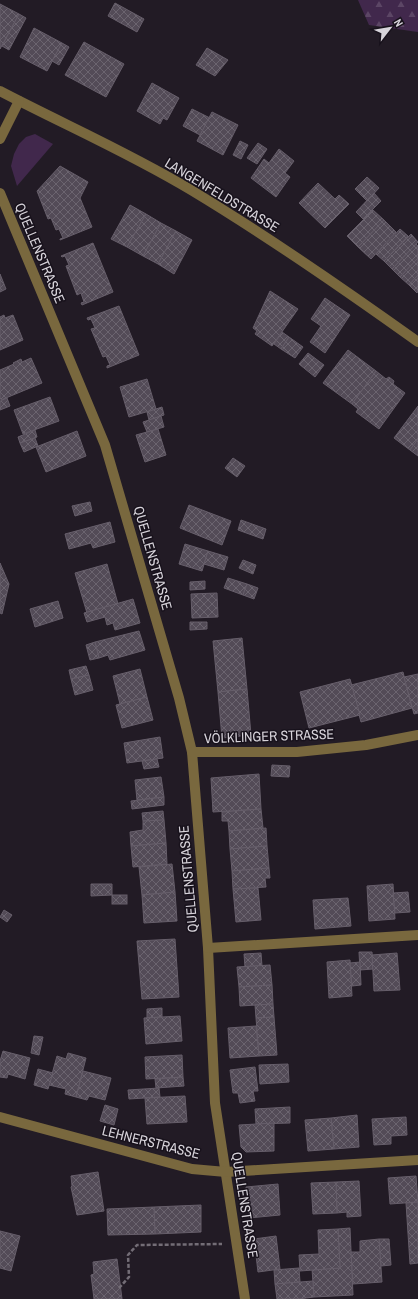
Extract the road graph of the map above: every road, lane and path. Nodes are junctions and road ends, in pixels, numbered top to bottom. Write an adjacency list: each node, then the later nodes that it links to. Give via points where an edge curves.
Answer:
1 (0, 91): 2 (street, LANGENFELDSTRASSE)
2 (19, 101): 3 (street); 5 (street, LANGENFELDSTRASSE, via 90,135 190,189 264,234)
3 (0, 139)
4 (0, 193): 7 (street, QUELLENSTRASSE, via 105,445 179,698)
5 (418, 342)
6 (418, 735): 7 (street, VÖLKLINGER STRASSE, via 366,745 297,752)
7 (192, 752): 9 (street, QUELLENSTRASSE)
8 (418, 935): 9 (street, QUELLENSTRASSE)
9 (208, 948): 12 (street, QUELLENSTRASSE, via 215,1104)
10 (0, 1117): 12 (street, LEHNERSTRASSE, via 192,1169)
11 (418, 1160): 12 (street, LEHNERSTRASSE)
12 (226, 1172): 13 (street, QUELLENSTRASSE)
13 (237, 1244): 14 (path, via 137,1245 128,1255 130,1277); 15 (street, QUELLENSTRASSE)
14 (120, 1288)
15 (245, 1299)

